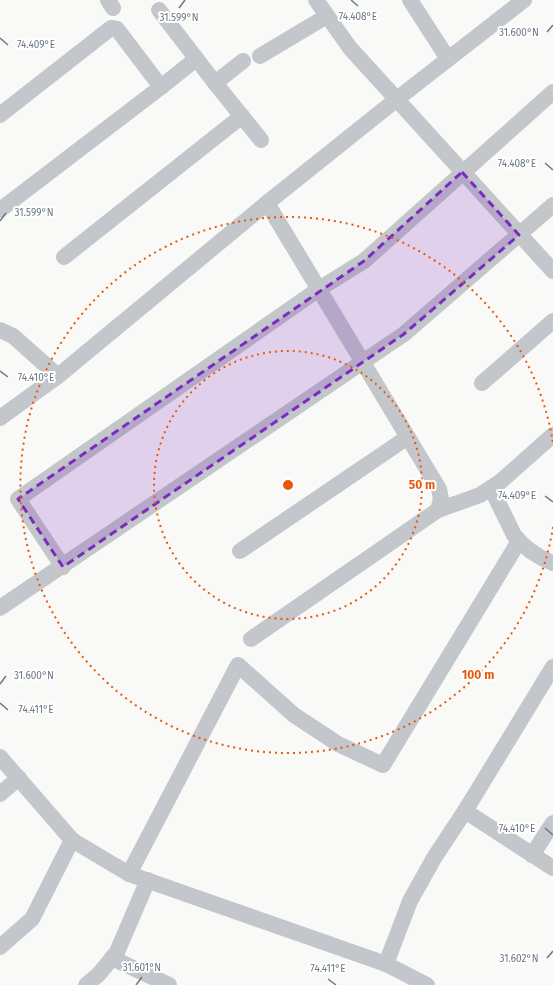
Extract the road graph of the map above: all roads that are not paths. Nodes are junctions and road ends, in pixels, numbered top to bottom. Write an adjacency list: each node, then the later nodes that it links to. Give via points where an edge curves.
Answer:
1 (316, 0): 5 (street)
2 (410, 0): 8 (street)
3 (524, 0): 8 (street)
4 (159, 10): 7 (street)
5 (327, 16): 6 (street); 13 (street, via 350,48)
6 (260, 56)
7 (196, 59): 10 (street); 11 (street)
8 (448, 59): 13 (street)
9 (243, 61): 10 (street)
10 (215, 83): 15 (street)
11 (161, 87): 14 (street, via 117,29 111,28); 20 (street)
12 (553, 92): 17 (street)
13 (396, 99): 17 (street); 18 (street)
14 (0, 115)
15 (242, 116): 16 (street); 22 (street)
16 (261, 140)
17 (462, 172): 21 (street); 24 (street, via 364,261)
18 (266, 203): 24 (street); 28 (street)
19 (553, 205): 21 (street)
20 (0, 210)
21 (519, 235): 23 (street); 27 (street, via 404,334)
22 (64, 257)
23 (553, 271)
24 (319, 289): 27 (street); 38 (street, via 18,499)
25 (553, 321): 29 (street)
26 (0, 330): 28 (street, via 13,336)
27 (363, 362): 32 (street); 38 (street)
28 (58, 376): 30 (street)
29 (482, 383)
30 (0, 418)
31 (553, 435): 33 (street)
32 (408, 437): 34 (street, via 439,489 442,499); 36 (street)
33 (491, 488): 34 (street, via 480,495); 35 (street, via 514,536)
34 (438, 510): 40 (street)
35 (519, 541): 37 (street, via 539,558); 50 (street, via 383,765 338,744 294,715 238,664)
36 (240, 551)
37 (553, 563)
38 (62, 567): 39 (street)
39 (0, 609)
40 (252, 639)
41 (553, 667): 45 (street)
42 (0, 757): 43 (street)
43 (19, 778): 44 (street); 47 (street)
44 (0, 794)
45 (465, 811): 48 (street); 54 (street, via 434,858 410,902)
46 (553, 823): 48 (street)
47 (72, 840): 50 (street); 52 (street, via 32,919)
48 (532, 855): 49 (street)
49 (553, 868)
50 (129, 874): 51 (street)
51 (148, 880): 53 (street, via 117,952); 54 (street)
52 (0, 947)
53 (112, 958): 55 (street); 56 (street)
54 (386, 964): 57 (street)
55 (86, 985)
56 (169, 985)
57 (427, 985)

